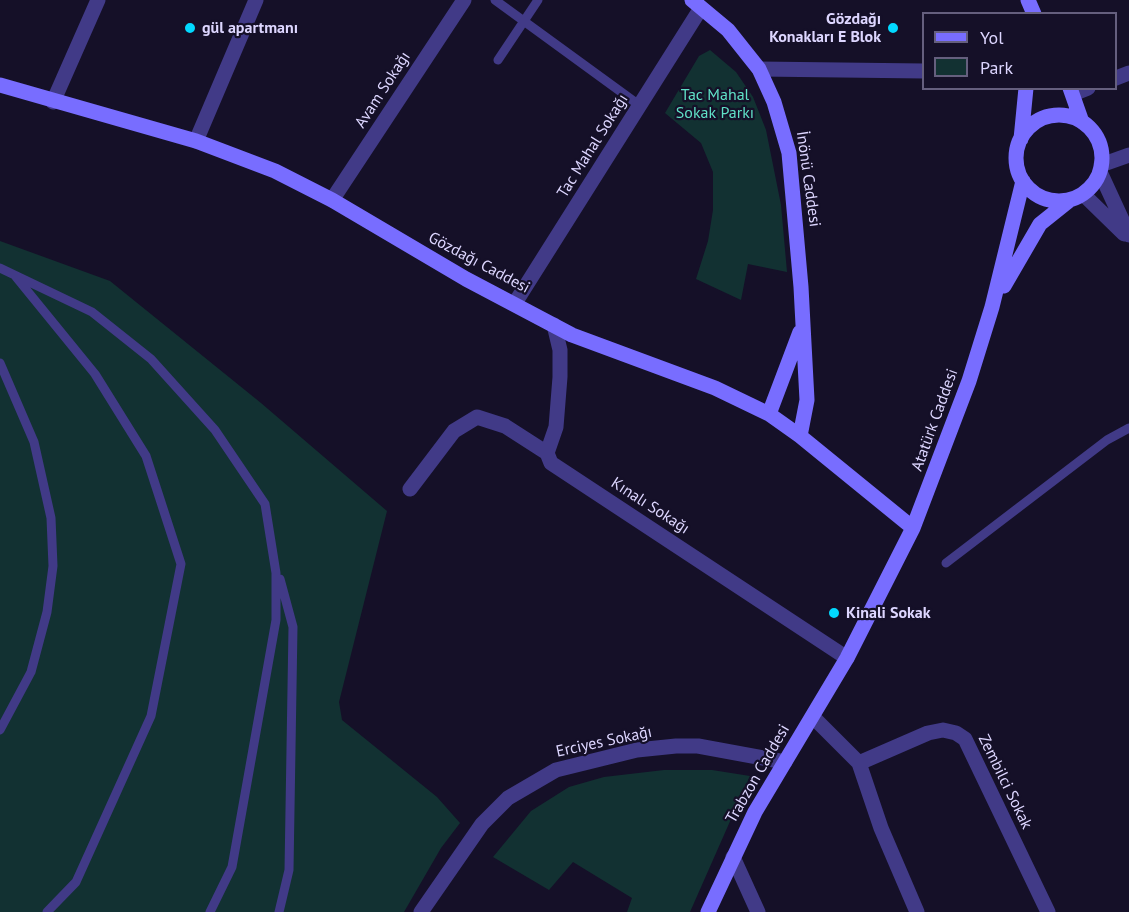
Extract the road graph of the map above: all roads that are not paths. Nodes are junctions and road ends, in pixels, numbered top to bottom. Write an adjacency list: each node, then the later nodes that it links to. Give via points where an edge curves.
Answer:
1 (98, 0): 14 (street)
2 (256, 0): 18 (street)
3 (464, 0): 23 (street, Avam Sokağı)
4 (495, 0): 7 (lane)
5 (538, 0): 7 (lane)
6 (697, 4): 9 (street, İnönü Caddesi, via 728,30); 15 (street, Tac Mahal Sokağı)
7 (524, 21): 8 (lane); 15 (lane)
8 (498, 60)
9 (759, 69): 10 (street); 30 (street, İnönü Caddesi, via 774,102 789,153)
10 (922, 71)
11 (0, 86): 14 (street, Gözdağı Caddesi)
12 (1026, 90): 17 (street)
13 (1072, 92): 16 (street)
14 (53, 102): 18 (street, Gözdağı Caddesi)
15 (639, 105): 28 (street, Tac Mahal Sokağı)
16 (1082, 122): 17 (street, via 1068,117 1046,118 1028,129); 20 (street, via 1100,143)
17 (1021, 139): 21 (street, via 1017,160)
18 (196, 141): 23 (street, Gözdağı Caddesi, via 274,171)
19 (1129, 155): 20 (street)
20 (1101, 168): 22 (street, via 1094,184); 24 (street)
21 (1023, 181): 22 (street, via 1042,198 1056,201); 29 (street, Atatürk Caddesi)
22 (1077, 197): 25 (street); 29 (street, via 1040,224)
23 (332, 200): 28 (street, Gözdağı Caddesi)
24 (1129, 235)
25 (1129, 240)
26 (0, 268): 27 (lane)
27 (12, 273): 39 (lane, via 92,312 151,359 215,430 266,504); 47 (lane, via 96,374 146,456 181,564 151,716 76,882)
28 (515, 303): 31 (street, Gözdağı Caddesi)
29 (992, 307): 38 (street, Atatürk Caddesi, via 965,392)
30 (803, 323): 33 (street); 35 (street, İnönü Caddesi, via 807,400)
31 (554, 325): 33 (street, Gözdağı Caddesi, via 715,388); 36 (street, via 560,350 559,403 556,427)
32 (0, 363): 43 (lane, via 34,442 51,518 53,566 47,612 31,672)
33 (768, 414): 35 (street, Gözdağı Caddesi)
34 (1129, 428): 40 (lane, via 1107,440)
35 (800, 436): 38 (street, Gözdağı Caddesi)
36 (546, 453): 37 (street, Kınalı Sokağı, via 505,426 477,417 454,430); 41 (street, Kınalı Sokağı, via 551,463)
37 (410, 489)
38 (913, 528): 41 (street, Atatürk Caddesi)
39 (274, 556): 48 (lane, via 276,620 256,735 232,867); 49 (lane, via 293,627 289,870)
40 (946, 563)
41 (848, 658): 42 (street, Trabzon Caddesi)
42 (813, 717): 44 (street, Trabzon Caddesi); 45 (street)
43 (0, 730)
44 (785, 762): 46 (street, Trabzon Caddesi); 50 (street, Erciyes Sokağı, via 698,746 676,746 637,750 556,770 508,798 482,824)
45 (859, 763): 53 (street, via 880,828); 54 (street, Zembilci Sokak, via 928,733 943,730 965,739)
46 (733, 857): 51 (street, Trabzon Caddesi); 52 (street)
47 (47, 912)
48 (210, 912)
49 (279, 912)
50 (421, 912)
51 (708, 912)
52 (758, 912)
53 (917, 912)
54 (1048, 912)

